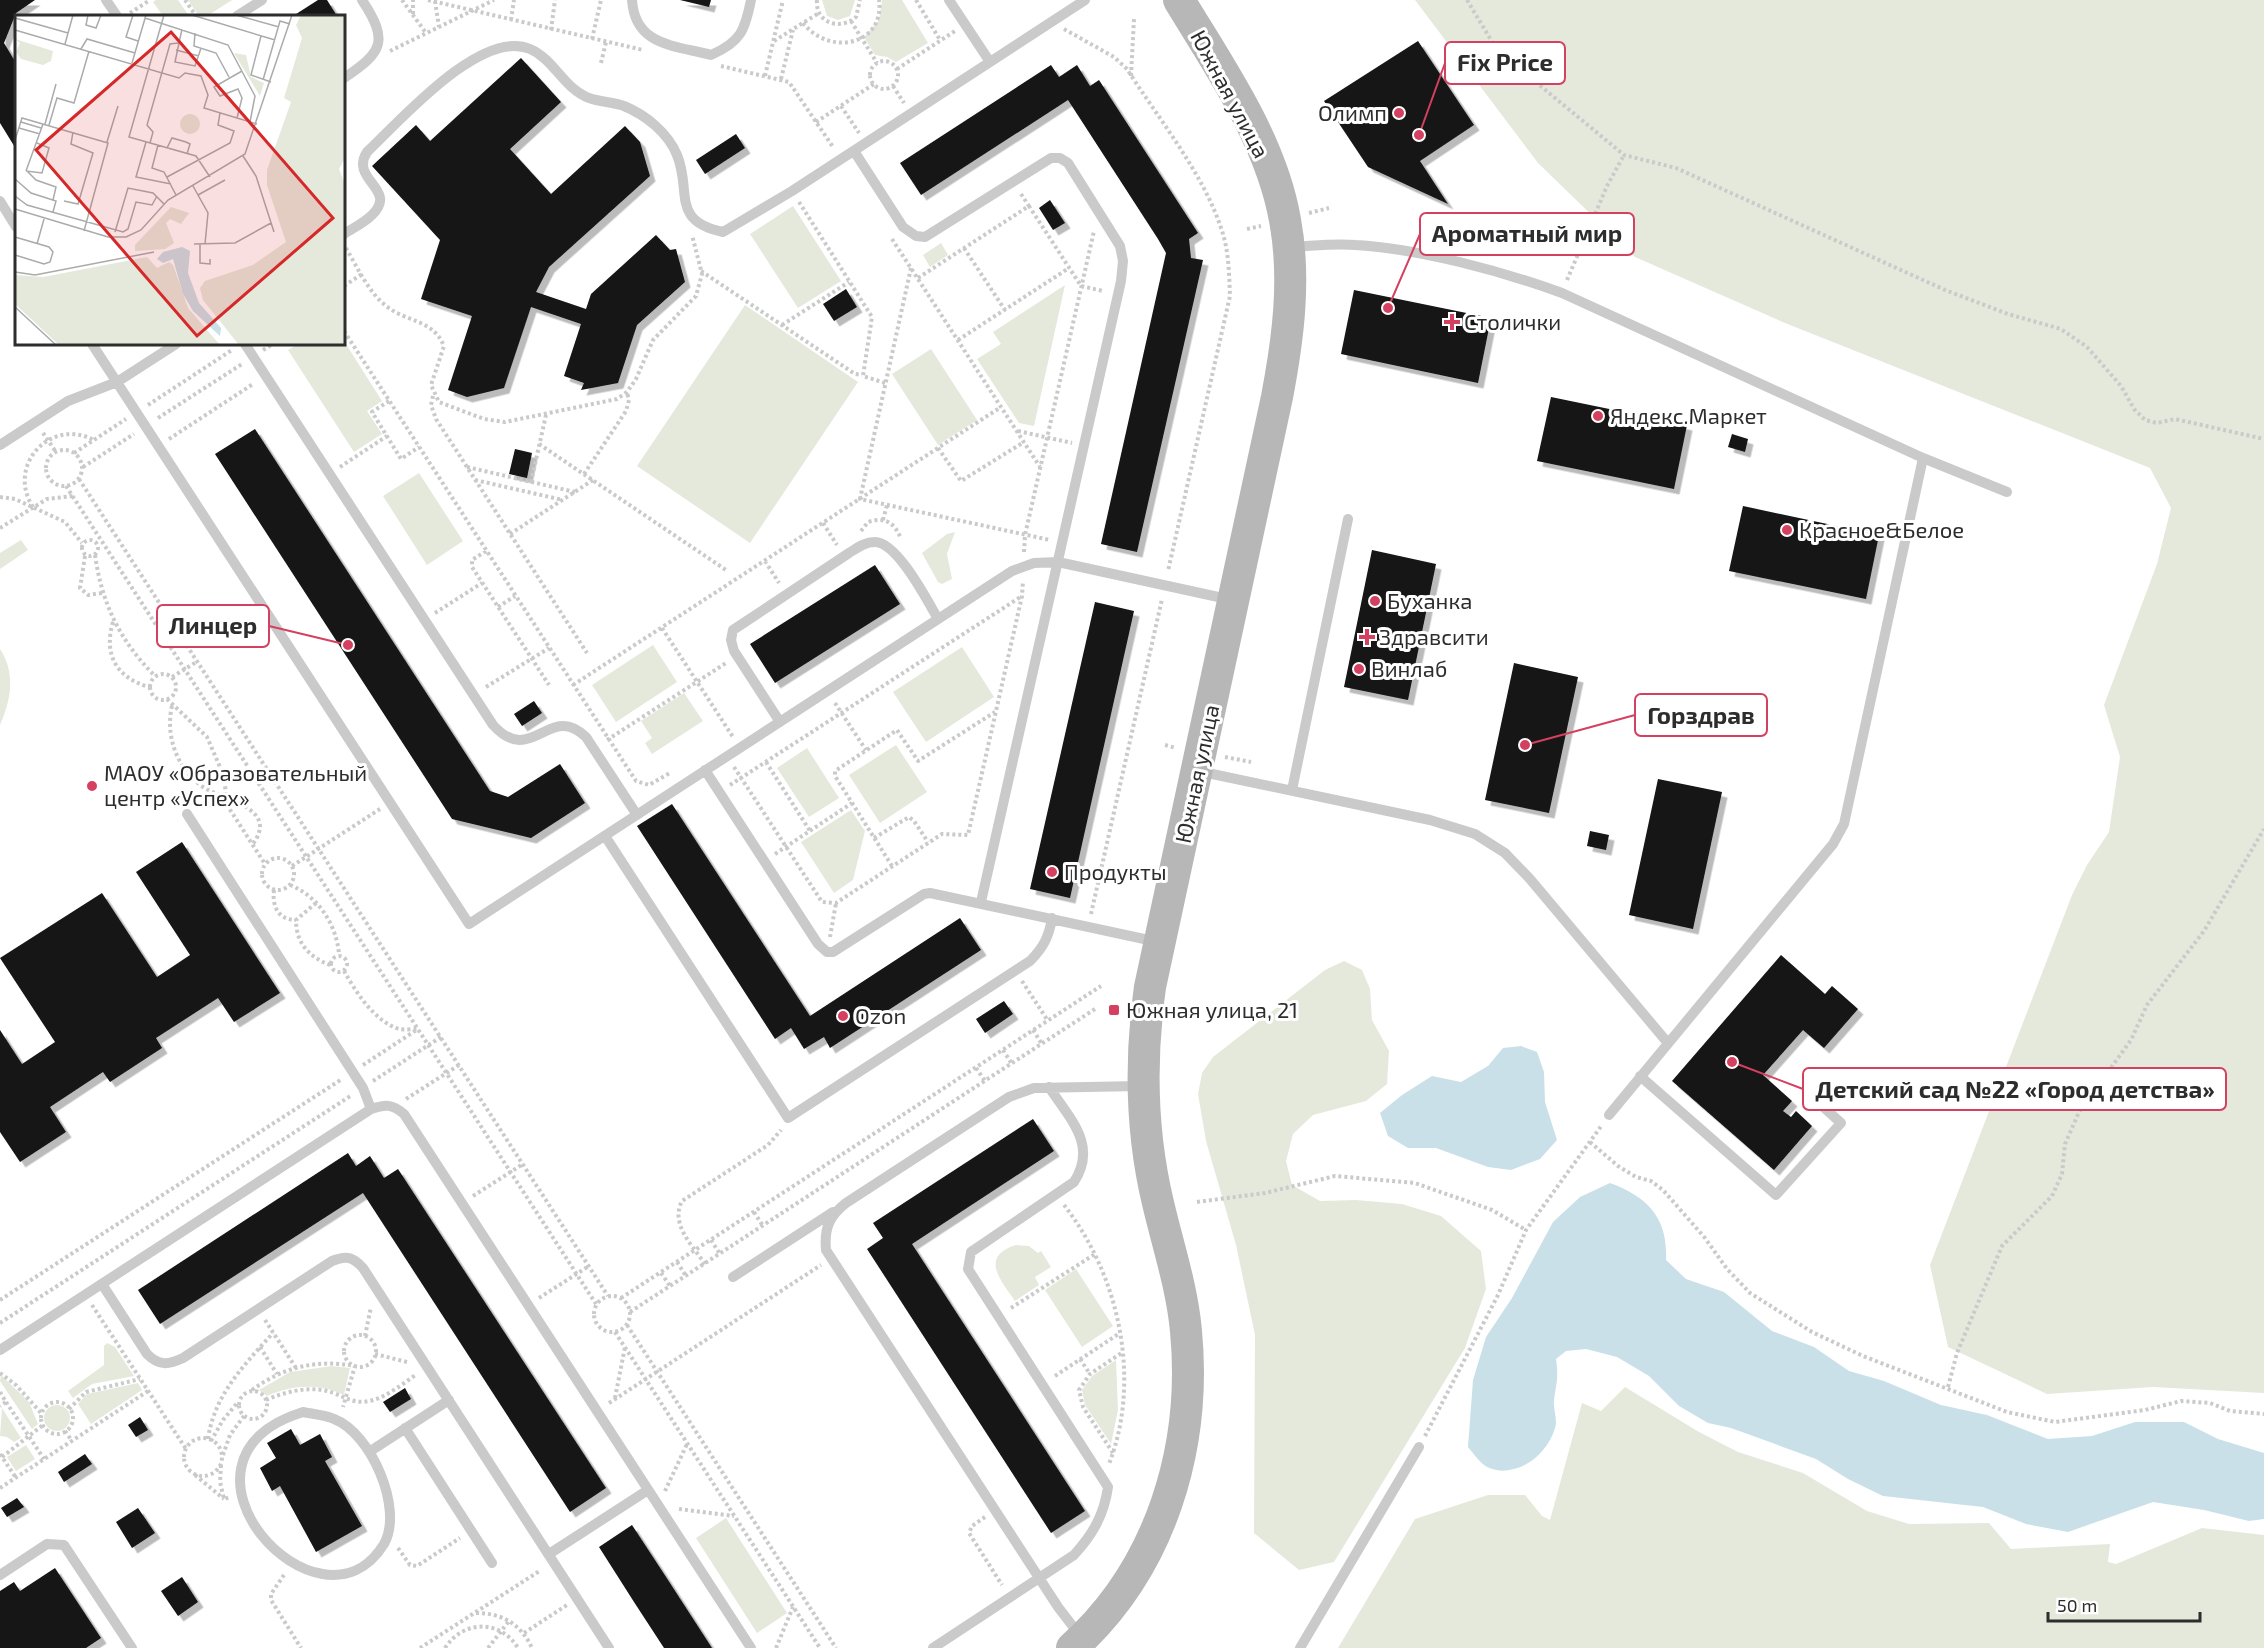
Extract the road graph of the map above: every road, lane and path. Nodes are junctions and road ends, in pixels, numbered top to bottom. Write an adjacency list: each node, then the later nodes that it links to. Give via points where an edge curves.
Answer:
1 (106, 0): 27 (lane)
2 (150, 0): 28 (path)
3 (185, 0): 29 (path)
4 (262, 0): 30 (lane)
5 (363, 0): 49 (lane, via 381,37 377,51)
6 (402, 0): 31 (path)
7 (413, 0): 31 (path)
8 (428, 0): 24 (path)
9 (494, 0): 25 (path)
10 (514, 0): 33 (path)
11 (555, 0): 40 (path)
12 (601, 0): 40 (path, via 592,39)
13 (632, 0): 14 (lane, via 633,16 640,29 654,40 711,55 725,49 745,28)
14 (751, 0)
15 (783, 0): 45 (path)
16 (818, 0): 26 (path)
17 (860, 0): 34 (path, via 859,11)
18 (879, 0): 42 (path, via 877,18)
19 (916, 0): 43 (path)
20 (949, 0): 37 (lane)
21 (1085, 0): 35 (lane)
22 (1179, 0): 71 (street, Южная улица, via 1252,125 1285,219)
23 (1467, 0): 61 (path, via 1497,50)
24 (435, 1): 25 (path); 38 (path)
25 (471, 11): 33 (path); 38 (path)
26 (819, 13): 34 (path, via 837,25); 36 (path)
27 (115, 15)
28 (118, 15)
29 (195, 15)
30 (239, 15)
31 (413, 15): 41 (path)
32 (1134, 19): 52 (path)
33 (511, 20): 40 (path)
34 (850, 21): 42 (path)
35 (1052, 22): 46 (lane); 52 (path, via 1114,57)
36 (803, 23): 39 (path); 42 (path, via 823,41 836,44)
37 (965, 24): 43 (path); 46 (lane)
38 (439, 27): 41 (path)
39 (793, 29): 45 (path); 54 (path)
40 (551, 30)
41 (426, 33): 49 (path)
42 (861, 38): 48 (path)
43 (940, 41): 50 (path)
44 (606, 42): 47 (path)
45 (773, 42): 51 (path)
46 (990, 62): 59 (lane)
47 (601, 63)
48 (877, 63): 50 (path, via 886,61); 56 (path, via 870,73)
49 (365, 64): 53 (lane)
50 (897, 69): 56 (path, via 893,86 881,88)
51 (765, 76)
52 (1131, 76): 155 (path, via 1199,181 1221,227 1229,261 1230,296)
53 (345, 77)
54 (781, 79)
55 (789, 82): 58 (path)
56 (874, 84): 57 (path)
57 (841, 106): 58 (path); 59 (path)
58 (816, 122): 62 (path)
59 (866, 143): 60 (lane)
60 (854, 151): 62 (lane); 66 (lane, via 903,227 916,236 936,232 1051,158 1068,163)
61 (1624, 156): 81 (path, via 1607,186); 108 (path, via 1676,168 1945,290 2061,329 2087,347 2145,420 2157,423 2175,419)
62 (841, 159): 63 (lane)
63 (792, 191): 65 (lane, via 723,232 705,228); 78 (path)
64 (0, 201): 67 (lane)
65 (686, 208): 68 (lane, via 678,156 654,124 624,106 582,95 537,52 505,47 481,53 461,66 367,152 361,168 377,188 380,202 373,214); 75 (path)
66 (1098, 210): 80 (path); 82 (lane, via 1120,246 1123,261)
67 (15, 225)
68 (345, 233)
69 (892, 238): 73 (path)
70 (345, 247): 76 (path)
71 (1288, 247): 81 (lane, via 1339,244 1385,248 1508,273); 159 (street, Южная улица, via 1290,300 1286,346)
72 (964, 248): 74 (path, via 1029,206); 77 (path); 83 (path)
73 (911, 268): 77 (path); 96 (path)
74 (1069, 268): 80 (path); 83 (path)
75 (701, 271): 84 (path); 97 (path, via 696,296 653,340)
76 (362, 274): 79 (path); 98 (path, via 384,304 424,322 440,338 444,346 431,385)
77 (918, 278): 86 (path)
78 (849, 282): 84 (path); 93 (path, via 872,322)
79 (345, 285)
80 (1081, 286): 82 (path); 107 (path)
81 (1562, 293): 120 (lane)
82 (1118, 294): 115 (lane)
83 (1005, 310): 86 (path)
84 (782, 325): 93 (path)
85 (345, 333): 99 (path)
86 (958, 340): 100 (path)
87 (93, 345): 95 (lane)
88 (174, 345): 95 (lane)
89 (246, 345): 92 (lane)
90 (271, 345): 92 (path)
91 (233, 350): 101 (path)
92 (253, 356): 94 (lane); 104 (path)
93 (862, 375): 96 (path)
94 (266, 376): 114 (path); 124 (lane)
95 (117, 382): 101 (lane); 103 (lane, via 68,400)
96 (885, 383): 135 (path)
97 (627, 392): 102 (path, via 603,404); 125 (path, via 626,411)
98 (433, 395): 102 (path, via 448,407 495,422); 122 (path, via 432,413)
99 (389, 401): 106 (path, via 372,412); 116 (path)
100 (1001, 407): 105 (path); 117 (path)
101 (137, 412): 104 (lane); 110 (path)
102 (546, 415): 112 (path)
103 (36, 421): 109 (path); 113 (lane)
104 (146, 426): 114 (lane); 121 (path)
105 (1016, 430): 107 (path); 111 (path)
106 (387, 436): 116 (path, via 402,459); 124 (path)
107 (1047, 437): 115 (path); 123 (path)
108 (2264, 439)
109 (48, 440): 110 (path, via 74,434); 118 (path); 138 (path, via 38,447 25,471 26,497)
110 (94, 440): 119 (path)
111 (1024, 442): 117 (path, via 961,482); 123 (path)
112 (540, 444): 125 (path); 129 (path)
113 (0, 445)
114 (159, 446): 200 (lane)
115 (1084, 446): 146 (lane)
116 (419, 447): 147 (path)
117 (938, 448): 135 (path)
118 (56, 452): 119 (path); 130 (path, via 46,465 48,476 56,484)
119 (74, 453): 121 (path)
120 (1923, 458): 132 (lane); 237 (lane, via 1844,824 1833,844)
121 (83, 467): 126 (path)
122 (466, 467): 127 (path); 129 (path)
123 (1040, 467): 144 (path)
124 (329, 474): 162 (lane)
125 (584, 474): 128 (path)
126 (80, 479): 130 (path); 169 (path)
127 (474, 479): 136 (path); 143 (path)
128 (593, 480): 131 (path); 153 (path)
129 (531, 482): 131 (path)
130 (66, 486): 133 (path)
131 (574, 492): 136 (path)
132 (2007, 492)
133 (73, 496): 138 (path, via 58,496); 170 (path)
134 (0, 497): 138 (path)
135 (860, 499): 137 (path); 141 (path)
136 (563, 500): 143 (path)
137 (887, 505): 140 (path); 144 (path)
138 (33, 507): 142 (path); 145 (path, via 65,522)
139 (1347, 519): 197 (lane)
140 (884, 520)
141 (823, 523): 150 (path); 151 (path)
142 (0, 528)
143 (510, 534): 166 (path)
144 (1025, 535): 146 (path)
145 (82, 543): 148 (path, via 96,542); 149 (path)
146 (1062, 543): 152 (lane)
147 (486, 551): 154 (path, via 471,564); 158 (path)
148 (95, 555): 149 (path); 156 (path)
149 (85, 556): 156 (path, via 80,588 88,595)
150 (844, 556): 157 (lane); 161 (lane, via 861,545 885,544 897,554)
151 (765, 561): 157 (path); 164 (path)
152 (1058, 562): 155 (lane); 161 (lane, via 1034,563 1011,571); 219 (lane)
153 (726, 570)
154 (482, 583): 160 (path); 162 (path)
155 (1165, 585): 159 (lane); 224 (path)
156 (102, 593): 163 (path)
157 (786, 594): 167 (lane, via 733,630 731,640)
158 (515, 596): 160 (path); 165 (path)
159 (1234, 601): 195 (street, Южная улица)
160 (498, 607): 168 (path)
161 (939, 619): 178 (lane)
162 (424, 620): 189 (lane, via 504,737 516,741 529,739 563,724 576,727)
163 (113, 621): 171 (path, via 124,641); 176 (path, via 109,650 114,664 135,683)
164 (662, 628): 173 (path); 175 (path)
165 (549, 648): 168 (path); 175 (path)
166 (587, 653)
167 (737, 656): 173 (path); 183 (lane)
168 (532, 659): 174 (path); 177 (path)
169 (198, 661): 170 (path); 211 (path)
170 (185, 669): 172 (path); 212 (path)
171 (155, 676): 172 (path, via 161,673); 176 (path)
172 (172, 678): 179 (path, via 176,690)
173 (697, 682): 185 (path); 186 (path)
174 (549, 685)
175 (573, 685): 186 (path)
176 (149, 687): 179 (path, via 155,698)
177 (483, 687)
178 (827, 691): 182 (path); 183 (lane)
179 (167, 699): 180 (path)
180 (172, 706): 199 (path, via 207,737 224,776); 199 (path, via 170,733 181,764 203,787)
181 (996, 711): 182 (path, via 1022,596); 190 (path, via 918,761 897,730); 208 (path, via 968,836 942,834)
182 (842, 713): 190 (path); 192 (path)
183 (780, 722): 188 (lane)
184 (739, 729): 185 (path)
185 (731, 734): 187 (path); 188 (path)
186 (609, 739): 189 (path); 193 (path, via 640,783 649,785)
187 (721, 740)
188 (740, 748): 191 (lane)
189 (594, 749): 203 (lane)
190 (866, 750): 201 (path, via 834,774)
191 (727, 756): 194 (lane); 196 (path)
192 (766, 762): 196 (path); 205 (path)
193 (675, 770)
194 (705, 771): 198 (lane); 203 (lane)
195 (1198, 771): 197 (lane); 225 (street, Южная улица)
196 (741, 778): 198 (path); 210 (path)
197 (1292, 790): 237 (lane, via 1430,820 1475,834 1505,853)
198 (719, 792): 213 (lane)
199 (225, 796): 209 (path); 209 (path, via 242,803 258,819 259,833)
200 (390, 803): 206 (lane, via 469,924); 211 (path)
201 (852, 803): 205 (path); 207 (path)
202 (187, 814): 244 (lane)
203 (637, 815): 206 (lane)
204 (2264, 829): 312 (path, via 2204,931 2147,1005 2132,1040 2079,1112 2065,1144 2062,1174 2052,1196 2002,1246 1956,1353)
205 (810, 831): 210 (path)
206 (605, 836): 255 (lane)
207 (874, 838): 208 (path, via 909,817); 216 (path)
208 (928, 842): 216 (path)
209 (252, 845): 214 (path)
210 (786, 847): 213 (path); 221 (path, via 822,902)
211 (319, 849): 212 (path); 236 (path)
212 (307, 857): 215 (path); 234 (path)
213 (764, 861): 226 (lane)
214 (265, 864): 215 (path, via 279,857); 218 (path, via 262,880)
215 (292, 866): 217 (path)
216 (892, 866): 221 (path)
217 (290, 885): 218 (path); 220 (path)
218 (274, 890): 223 (path, via 275,909 281,916)
219 (981, 902): 222 (lane); 226 (lane, via 924,894 839,949)
220 (316, 903): 223 (path); 227 (path, via 334,929)
221 (836, 903): 226 (path)
222 (1052, 918): 224 (lane); 230 (lane, via 1042,950)
223 (296, 920): 228 (path, via 304,947)
224 (1088, 926): 225 (lane)
225 (1160, 942): 248 (street, Южная улица, via 1144,1032)
226 (827, 952)
227 (339, 955): 228 (path); 229 (path, via 348,963)
228 (330, 964): 229 (path, via 335,972)
229 (344, 971): 234 (path, via 360,997 381,1017 399,1029)
230 (1015, 971): 233 (path); 255 (lane)
231 (1101, 986): 233 (path)
232 (1095, 1010): 238 (path)
233 (1047, 1021): 235 (path)
234 (418, 1029): 239 (path); 244 (path)
235 (1033, 1030): 238 (path); 240 (path)
236 (441, 1037): 239 (path); 242 (path)
237 (1667, 1042): 246 (lane)
238 (1042, 1044): 241 (path)
239 (429, 1045): 245 (path); 250 (path)
240 (1003, 1050): 241 (path); 243 (path)
241 (1012, 1064): 247 (path)
242 (459, 1065): 245 (path); 257 (path)
243 (976, 1068): 247 (path); 263 (path)
244 (353, 1072): 250 (lane); 284 (path)
245 (446, 1072): 252 (path); 258 (path)
246 (1640, 1076): 251 (lane, via 1776,1195 1841,1123); 254 (lane)
247 (985, 1081): 264 (path)
248 (1143, 1086): 249 (lane); 365 (street, Южная улица, via 1158,1202 1178,1272 1186,1332 1188,1404 1182,1455 1166,1508 1147,1550 1117,1597)
249 (1049, 1087): 259 (lane, via 1077,1129 1085,1151 1082,1169 1074,1182); 262 (lane, via 1009,1097)
250 (363, 1088): 253 (lane); 290 (path)
251 (1808, 1093)
252 (394, 1106): 253 (lane); 261 (lane, via 404,1114)
253 (371, 1109): 278 (lane)
254 (1609, 1115): 256 (path)
255 (788, 1118): 267 (path, via 774,1141 682,1201 677,1217)
256 (1590, 1142): 265 (path); 312 (path, via 1618,1166 1636,1177 1651,1180 1663,1190 1750,1293 1812,1332 1863,1356)
257 (523, 1164): 258 (path); 273 (path)
258 (511, 1172): 261 (path); 275 (path)
259 (1056, 1195): 269 (path); 289 (lane, via 971,1252 971,1277)
260 (1197, 1202): 265 (path, via 1265,1193 1335,1176 1415,1183 1492,1210)
261 (462, 1203): 286 (lane)
262 (846, 1203): 270 (lane, via 828,1223 826,1250); 277 (lane)
263 (754, 1212): 264 (path); 266 (path)
264 (763, 1226): 268 (path)
265 (1526, 1230): 335 (path, via 1498,1295)
266 (711, 1240): 267 (path); 268 (path)
267 (696, 1250): 271 (path); 272 (path)
268 (720, 1254): 272 (path)
269 (1095, 1254): 289 (path); 294 (path, via 1116,1311)
270 (832, 1258): 305 (path); 348 (lane)
271 (677, 1262): 274 (path); 276 (path)
272 (705, 1264): 276 (path)
273 (589, 1266): 275 (path); 282 (path)
274 (661, 1273): 280 (path); 283 (path)
275 (577, 1274): 285 (path); 286 (path)
276 (686, 1276): 280 (path)
277 (733, 1276)
278 (102, 1284): 281 (lane); 287 (lane, via 147,1354 155,1362 169,1365)
279 (375, 1286): 287 (lane, via 354,1258 343,1256); 295 (path); 303 (lane)
280 (670, 1286): 288 (path)
281 (85, 1294): 298 (lane); 309 (path)
282 (608, 1296): 283 (path); 285 (path)
283 (621, 1298): 288 (path)
284 (0, 1300)
285 (596, 1304): 292 (path, via 596,1324 604,1331)
286 (528, 1305): 324 (lane)
287 (258, 1310): 293 (path)
288 (630, 1312): 291 (path)
289 (997, 1317): 311 (lane)
290 (0, 1323)
291 (627, 1325): 292 (path); 305 (path)
292 (615, 1332): 297 (path)
293 (273, 1333): 296 (path); 304 (path)
294 (1120, 1334): 299 (path); 301 (path)
295 (365, 1336): 300 (path, via 373,1343); 302 (path, via 353,1337 345,1346 346,1358)
296 (260, 1347): 307 (path); 332 (path, via 223,1394 210,1419)
297 (625, 1347): 310 (path); 317 (path)
298 (0, 1350)
299 (1123, 1352): 308 (path); 338 (path, via 1122,1407)
300 (375, 1354): 302 (path, via 366,1366); 303 (path)
301 (1080, 1359): 308 (path); 311 (path)
302 (355, 1366): 304 (path, via 317,1364); 316 (path)
303 (428, 1367): 316 (path, via 379,1399); 319 (lane)
304 (296, 1368): 307 (path)
305 (657, 1371): 310 (path); 378 (path)
306 (0, 1373): 325 (path)
307 (277, 1374): 313 (path)
308 (1090, 1374): 338 (path, via 1082,1382 1079,1397)
309 (140, 1378): 315 (path); 323 (path, via 86,1392)
310 (645, 1379): 317 (path); 334 (path)
311 (1041, 1385): 343 (lane)
312 (1948, 1387): 326 (path, via 2007,1412 2055,1422 2181,1401)
313 (252, 1390): 318 (path); 321 (path)
314 (0, 1392): 320 (path)
315 (148, 1392): 333 (path); 336 (path)
316 (345, 1399): 318 (path, via 309,1389 285,1392); 327 (path)
317 (614, 1399): 324 (path)
318 (266, 1400): 321 (path, via 263,1414 254,1419 244,1416)
319 (449, 1400): 329 (lane); 352 (lane)
320 (6, 1402): 322 (path); 331 (path)
321 (239, 1402): 332 (path)
322 (0, 1406)
323 (69, 1408): 325 (path, via 54,1403); 330 (path, via 72,1424)
324 (597, 1411): 345 (lane)
325 (42, 1414): 328 (path)
326 (2264, 1414)
327 (339, 1422): 337 (lane); 354 (lane, via 303,1412 279,1420 256,1437 241,1467 239,1494 253,1525 274,1557)
328 (43, 1425): 330 (path, via 50,1432); 331 (path)
329 (405, 1428): 337 (lane); 350 (lane)
330 (65, 1431): 333 (path)
331 (29, 1436): 339 (path); 340 (path)
332 (210, 1440): 336 (path, via 191,1442); 341 (path, via 220,1450 219,1466 206,1476)
333 (72, 1441): 340 (path)
334 (687, 1444): 347 (path); 349 (path)
335 (1419, 1447): 380 (lane)
336 (186, 1449): 341 (path, via 185,1464)
337 (369, 1452): 351 (lane, via 390,1499)
338 (1113, 1454): 343 (path)
339 (1, 1455): 342 (path)
340 (44, 1459): 342 (path)
341 (190, 1471): 346 (path)
342 (16, 1478): 344 (path)
343 (1103, 1480): 356 (lane, via 1108,1487 1105,1504 1091,1536 1074,1555)
344 (0, 1488)
345 (648, 1490): 347 (lane); 352 (lane)
346 (224, 1499)
347 (658, 1506): 349 (path); 375 (lane)
348 (996, 1510): 356 (lane); 357 (path, via 972,1526 969,1533)
349 (735, 1517): 359 (path)
350 (471, 1531): 351 (path, via 417,1566 407,1562); 353 (lane)
351 (388, 1533): 354 (lane, via 374,1560 340,1579 307,1575)
352 (551, 1558): 358 (lane); 360 (path)
353 (492, 1563)
354 (290, 1568): 367 (path, via 271,1594 271,1600)
355 (0, 1575): 366 (lane, via 47,1544 64,1545)
356 (1040, 1578): 357 (lane); 365 (lane)
357 (1010, 1598): 379 (lane)
358 (578, 1599): 363 (path); 374 (lane)
359 (794, 1607): 376 (path); 377 (path)
360 (475, 1613): 361 (path); 364 (path)
361 (509, 1621): 362 (path); 363 (path)
362 (502, 1631): 370 (path, via 475,1626 462,1630); 371 (path); 372 (path)
363 (524, 1633): 373 (path)
364 (433, 1640): 368 (path); 369 (path)
365 (1077, 1643)
366 (132, 1648)
367 (302, 1648)
368 (420, 1648)
369 (429, 1648)
370 (445, 1648)
371 (488, 1648)
372 (518, 1648)
373 (532, 1648)
374 (609, 1648)
375 (751, 1648)
376 (776, 1648)
377 (820, 1648)
378 (836, 1648)
379 (933, 1648)
380 (1300, 1648)

